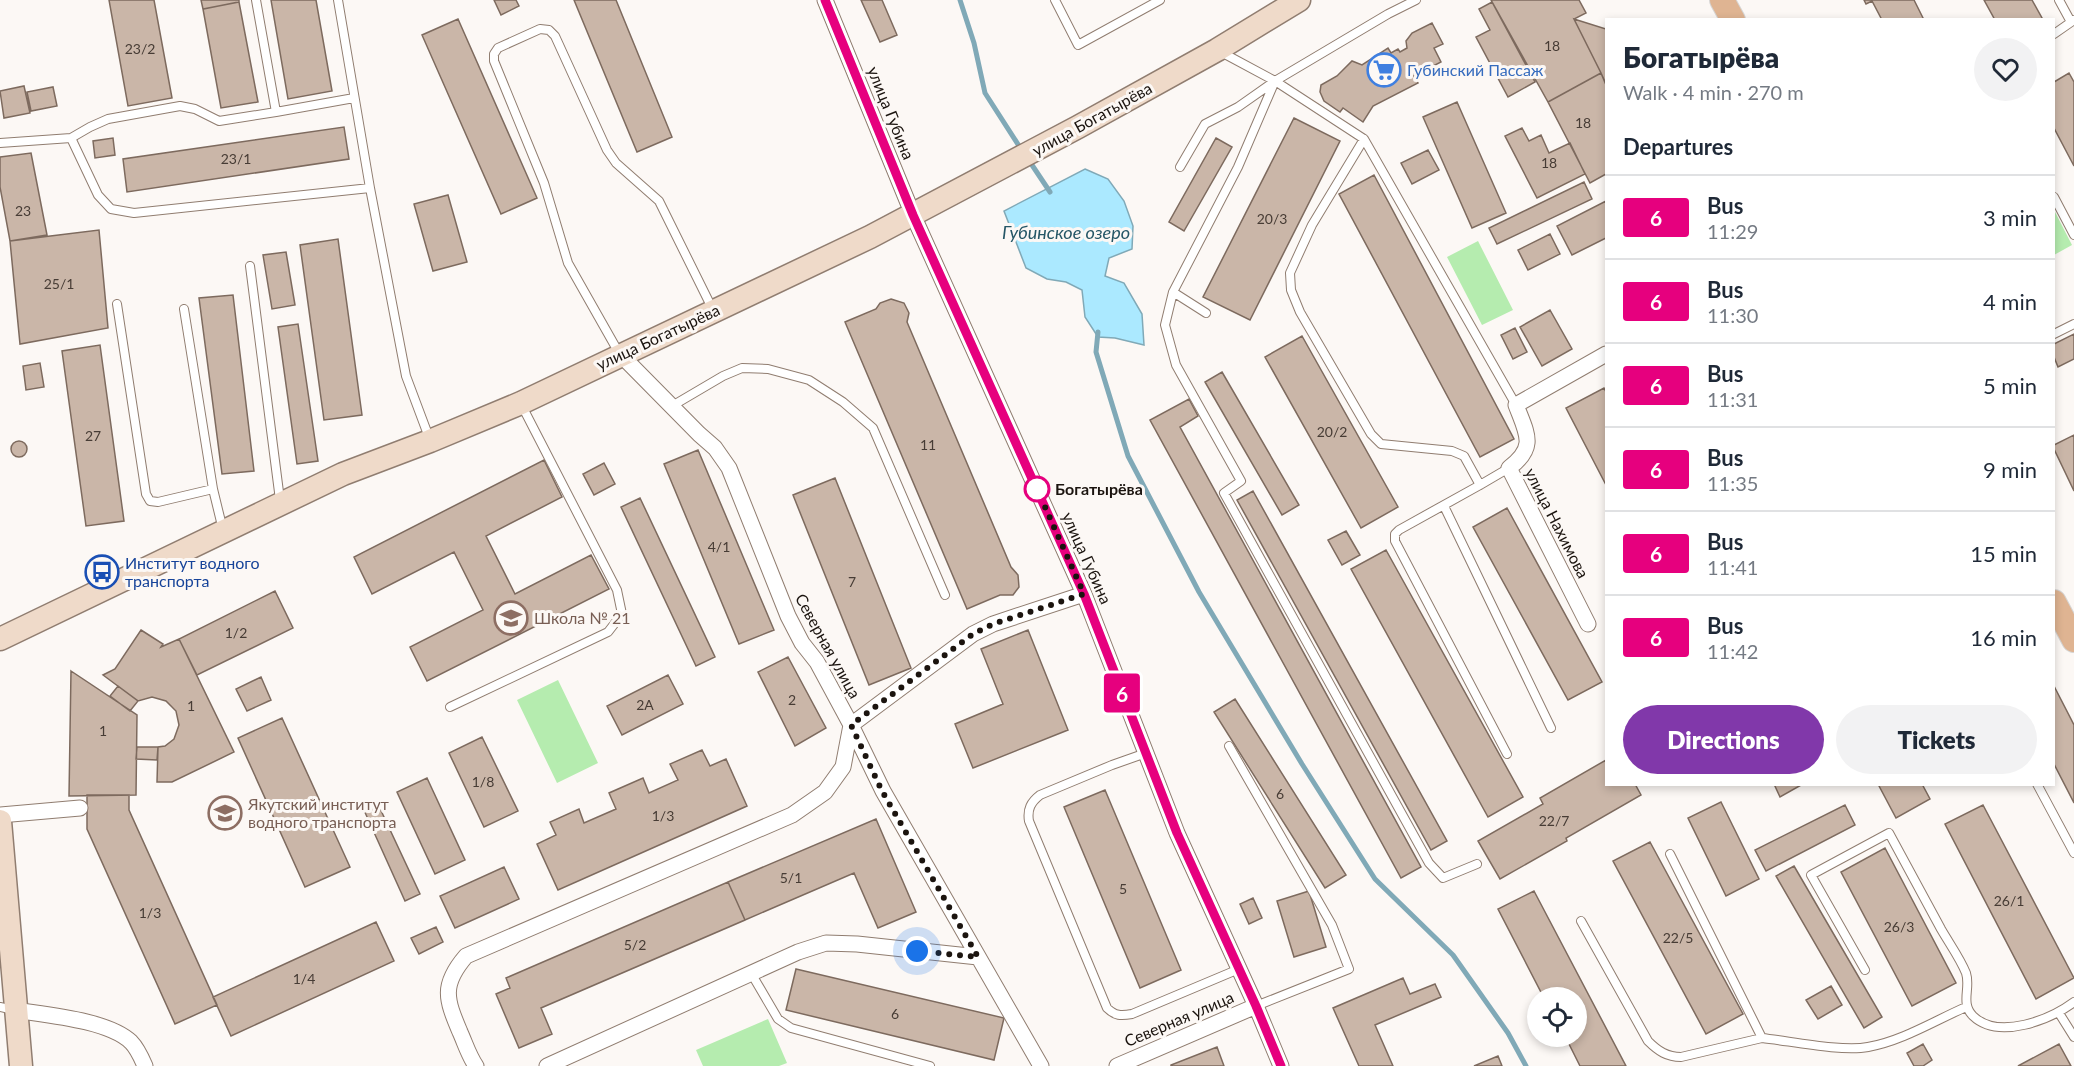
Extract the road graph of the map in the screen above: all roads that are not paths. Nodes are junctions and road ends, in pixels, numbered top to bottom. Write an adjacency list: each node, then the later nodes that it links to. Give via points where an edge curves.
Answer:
1 (256, 0): 16 (lane)
2 (339, 0): 15 (lane)
3 (825, 0): 23 (street, улица Губина)
4 (1054, 0): 5 (lane, via 1078,45)
5 (1160, 0)
6 (1299, 0): 13 (main road, улица Богатырёва)
7 (1416, 0): 14 (lane)
8 (1722, 0): 10 (main road)
9 (2059, 0): 11 (lane)
10 (1732, 18)
11 (2072, 21): 12 (lane)
12 (2055, 33)
13 (1217, 50): 14 (lane); 23 (main road, улица Богатырёва)
14 (1275, 81): 18 (lane); 20 (lane, via 1205,124); 26 (lane, via 1238,167)
15 (354, 98): 16 (lane); 21 (lane)
16 (276, 112): 17 (lane, via 219,121 180,106 108,119)
17 (71, 138): 19 (lane); 21 (lane, via 98,195 111,209 134,213)
18 (1364, 139): 36 (lane); 40 (lane, via 1312,225 1290,273 1291,290 1371,434 1381,444 1452,451 1464,456)
19 (0, 143)
20 (1180, 167)
21 (370, 188): 38 (lane, via 406,376)
22 (2055, 199): 24 (lane)
23 (913, 215): 29 (main road, улица Богатырёва); 45 (street, улица Губина)
24 (2074, 235)
25 (250, 266): 42 (lane)
26 (1173, 292): 30 (lane); 63 (lane, via 1165,325 1176,365 1241,481 1224,493 1429,863 1443,878)
27 (117, 304): 41 (lane, via 146,494 150,501 158,502)
28 (184, 309): 41 (lane)
29 (714, 311): 33 (main road, улица Богатырёва); 33 (lane, via 659,201 616,164 555,36 540,29 498,48 494,61 544,183 568,263)
30 (1206, 314)
31 (2074, 324): 32 (lane)
32 (2055, 334)
33 (620, 354): 35 (main road, улица Богатырёва); 37 (street, Северная улица)
34 (1604, 360): 36 (street)
35 (521, 403): 38 (main road, улица Богатырёва); 51 (lane, via 617,590 622,614 608,632)
36 (1516, 405): 39 (street, улица Нахимова, via 1528,438 1523,458)
37 (672, 406): 46 (lane, via 742,368 768,369 809,380 843,402 873,428); 52 (street, Северная улица, via 715,448 729,468 788,616)
38 (430, 441): 42 (main road, улица Богатырёва)
39 (1509, 468): 40 (lane); 48 (street, улица Нахимова)
40 (1480, 485): 43 (lane)
41 (213, 489): 44 (lane)
42 (280, 504): 44 (main road, улица Богатырёва)
43 (1444, 506): 53 (lane); 56 (lane, via 1399,530 1395,541)
44 (224, 531): 49 (main road, улица Богатырёва)
45 (1084, 594): 52 (street, via 973,634); 55 (street, улица Губина)
46 (945, 595)
47 (2055, 605): 50 (main road)
48 (1588, 624)
49 (0, 639)
50 (2074, 640)
51 (450, 707)
52 (851, 725): 65 (street, Северная улица, via 882,791); 78 (street, via 843,767 825,792 792,815 466,956 454,970 448,989 449,1006)
53 (1551, 728)
54 (1229, 746): 70 (lane, via 1332,925 1349,969)
55 (1146, 753): 66 (street, улица Губина, via 1177,833); 66 (lane, via 1040,795 1032,801 1028,812 1107,1008 1112,1014 1132,1014)
56 (1507, 754)
57 (2038, 786): 61 (lane)
58 (80, 808): 59 (street)
59 (0, 815)
60 (0, 820): 72 (main road)
61 (2074, 853)
62 (1670, 854): 75 (lane)
63 (1477, 864)
64 (1581, 921): 75 (lane, via 1656,1050 1681,1057)
65 (978, 957): 68 (street, via 826,944); 81 (street, Северная улица)
66 (1239, 969): 70 (street, улица Губина)
67 (1865, 970): 71 (lane, via 1811,875 1889,833 1966,975)
68 (751, 973): 79 (street); 80 (lane, via 778,1019 791,1028)
69 (2074, 1002): 73 (lane)
70 (1256, 1006): 82 (street, Северная улица, via 1145,1058); 83 (street, улица Губина)
71 (1966, 1006): 73 (lane, via 1979,1020 2001,1027 2034,1023); 75 (lane, via 1894,1041 1865,1048)
72 (8, 1008): 76 (main road); 77 (street, via 97,1025 131,1042)
73 (2059, 1013): 74 (lane)
74 (2074, 1037)
75 (1762, 1038)
76 (21, 1066)
77 (146, 1066)
78 (476, 1066)
79 (547, 1066)
80 (930, 1066)
81 (1041, 1066)
82 (1117, 1066)
83 (1281, 1066)

